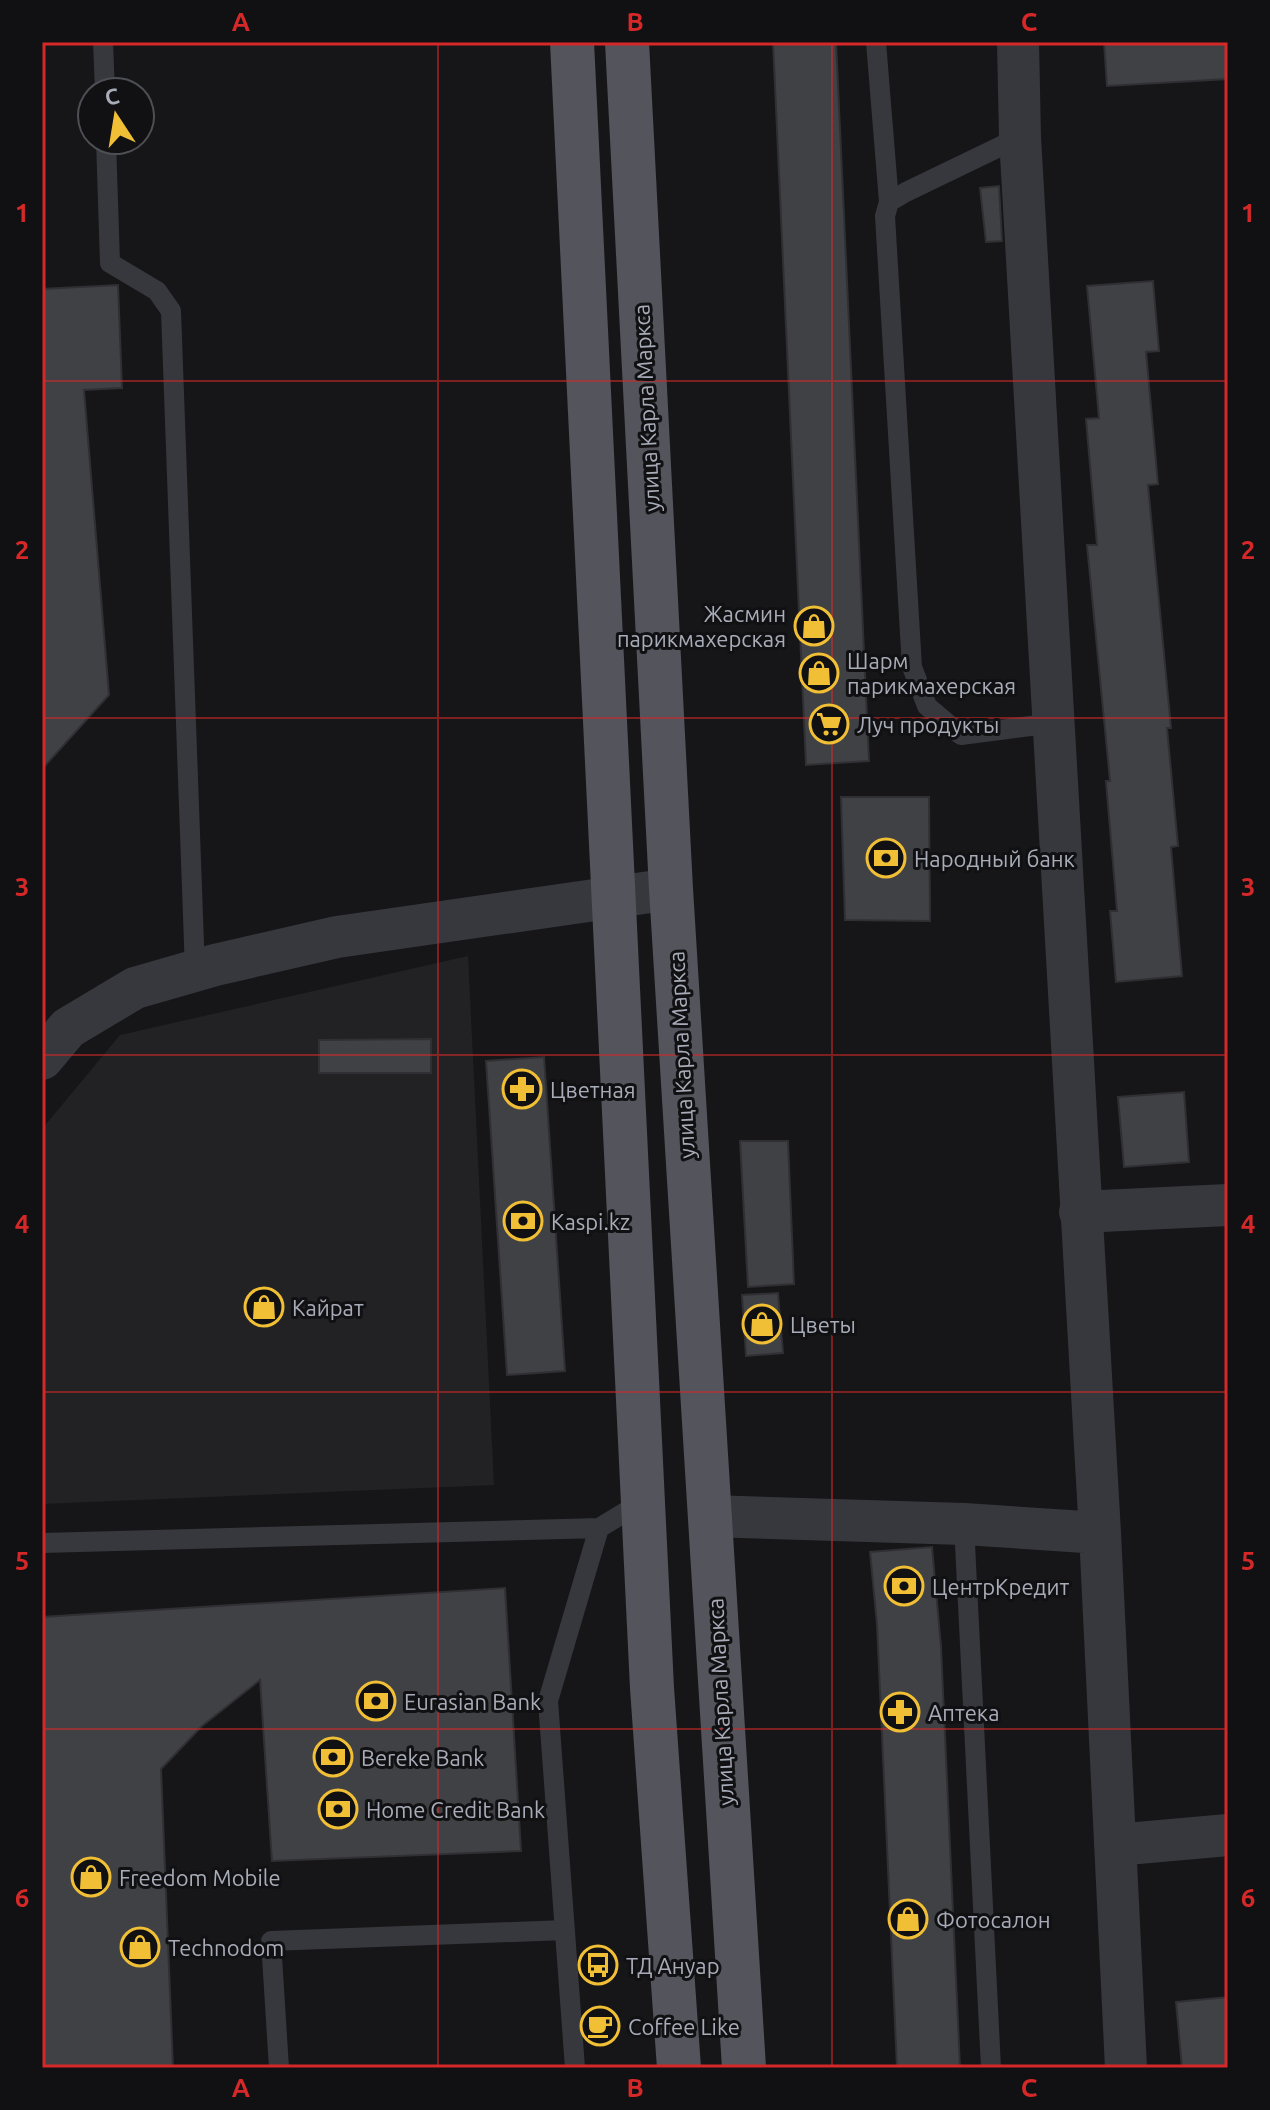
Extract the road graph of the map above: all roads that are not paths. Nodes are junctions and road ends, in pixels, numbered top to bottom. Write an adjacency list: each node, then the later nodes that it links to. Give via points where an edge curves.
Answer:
1 (103, 42): 6 (lane)
2 (572, 42): 12 (main road)
3 (627, 42): 11 (main road, улица Карла Маркса)
4 (876, 42): 9 (lane)
5 (1018, 42): 7 (street)
6 (104, 76)
7 (1020, 137): 9 (lane); 10 (street)
8 (107, 156): 13 (lane, via 110,263 157,291 171,311)
9 (889, 202): 10 (lane, via 885,216 912,667 927,706 961,735)
10 (1054, 723): 16 (street)
11 (671, 889): 12 (street); 18 (main road, улица Карла Маркса)
12 (613, 899): 13 (street, via 337,937); 17 (main road)
13 (195, 971): 14 (street, via 135,988 68,1028)
14 (42, 1059)
15 (1228, 1205): 16 (street)
16 (1080, 1212): 21 (street)
17 (643, 1502): 20 (lane); 28 (main road)
18 (709, 1516): 19 (street); 29 (main road, улица Карла Маркса)
19 (964, 1524): 21 (street); 30 (lane)
20 (599, 1528): 22 (lane); 25 (lane, via 548,1701)
21 (1100, 1533): 24 (street)
22 (42, 1543)
23 (1228, 1835): 24 (street)
24 (1115, 1845): 31 (street)
25 (565, 1930): 26 (lane, via 271,1941); 27 (lane)
26 (279, 2068)
27 (575, 2068)
28 (679, 2068)
29 (744, 2068)
30 (991, 2068)
31 (1126, 2068)

